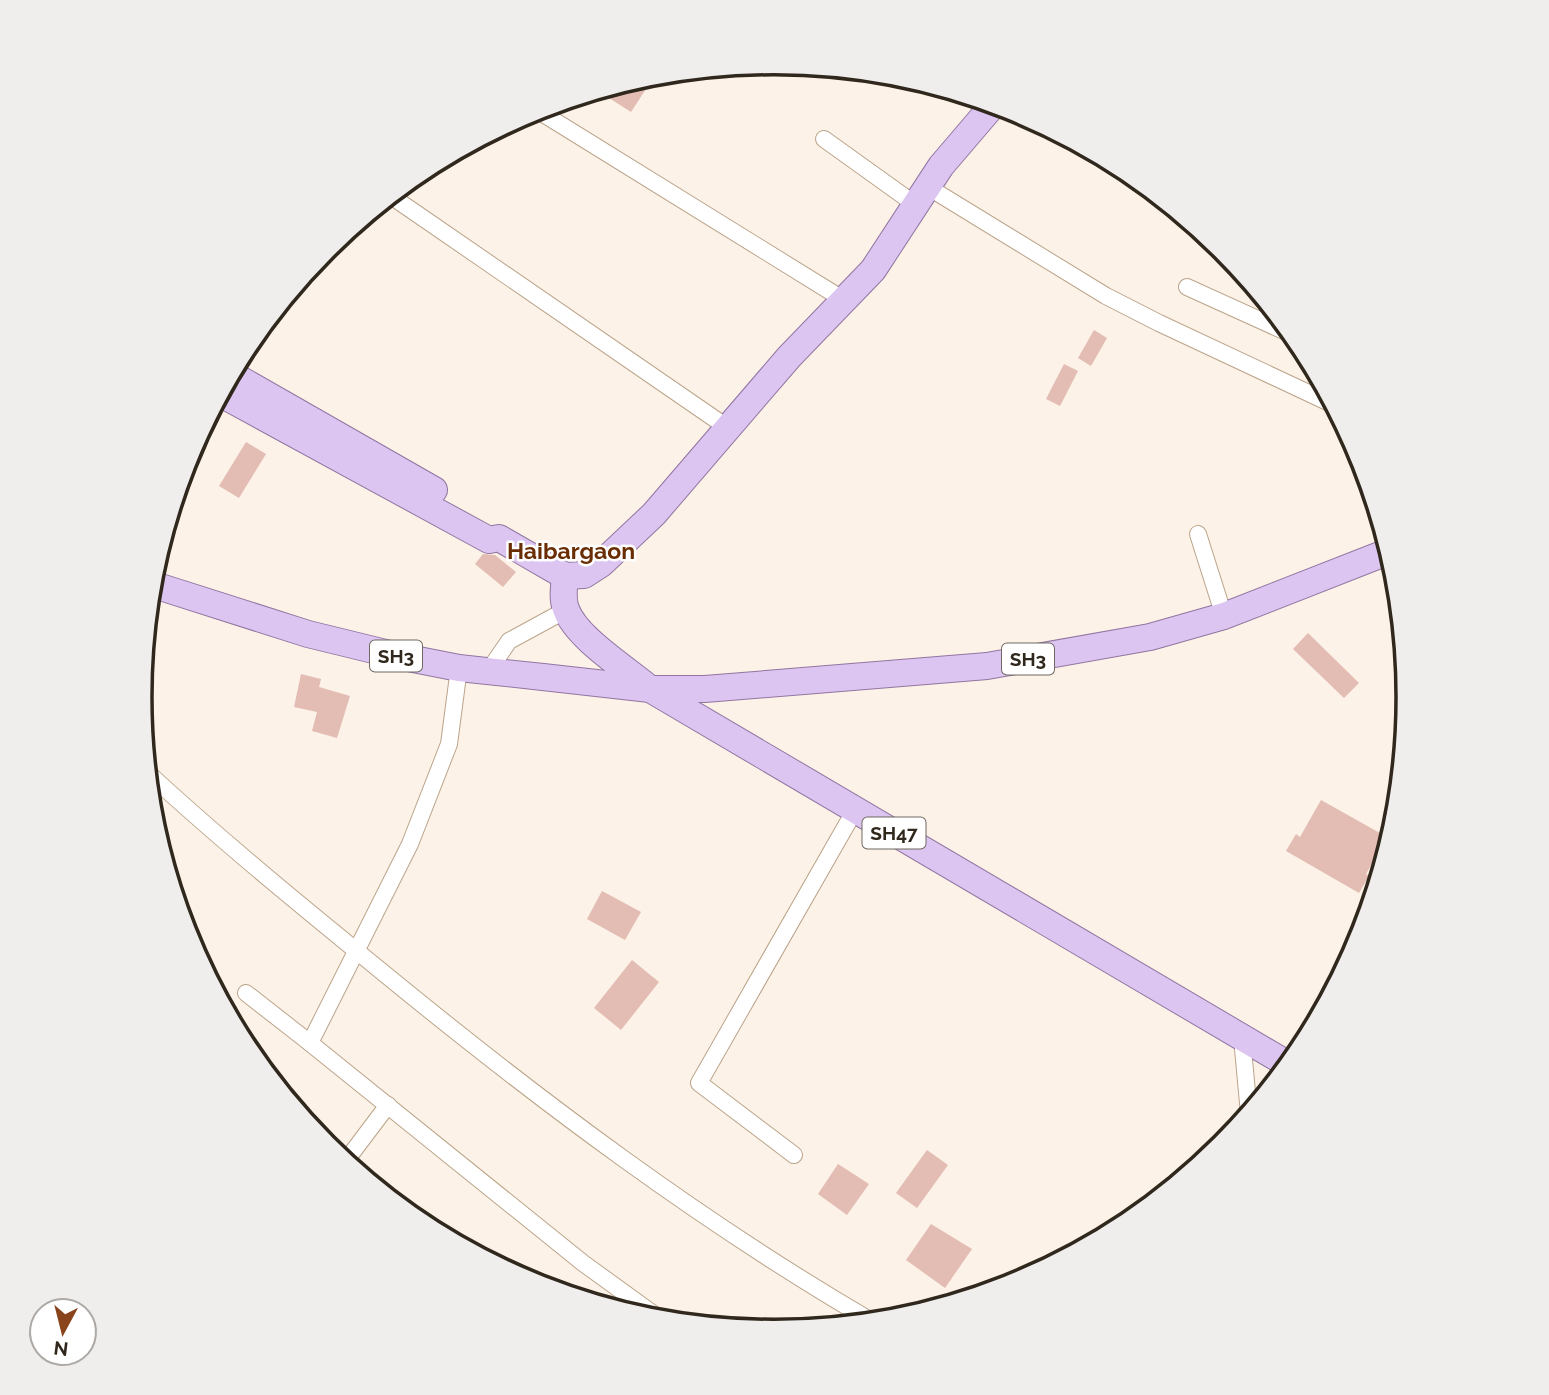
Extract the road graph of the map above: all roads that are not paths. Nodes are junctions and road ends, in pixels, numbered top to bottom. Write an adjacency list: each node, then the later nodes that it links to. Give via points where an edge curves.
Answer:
1 (987, 113): 4 (main road, via 941,166)
2 (549, 118): 7 (street)
3 (824, 139): 4 (street)
4 (922, 196): 7 (main road, via 873,270); 11 (street, via 1107,296)
5 (399, 202): 12 (street)
6 (1187, 288): 8 (street)
7 (844, 300): 12 (main road)
8 (1273, 326)
9 (240, 379): 14 (main road, via 499,527)
10 (229, 398): 14 (main road, via 489,540)
11 (1320, 398)
12 (728, 428): 16 (main road, via 654,514 601,565 584,575)
13 (1198, 534): 19 (street)
14 (499, 538): 16 (main road)
15 (1380, 555): 19 (main road, SH3)
16 (565, 576): 18 (main road)
17 (162, 588): 20 (main road, SH3, via 358,648)
18 (566, 610): 21 (street, via 509,641); 22 (main road, SH47, via 583,633)
19 (1224, 616): 22 (main road, SH3, via 1150,637 987,666 767,685)
20 (459, 668): 21 (main road, SH3); 25 (street, via 449,744 410,844)
21 (489, 670): 22 (main road, SH3)
22 (650, 688): 24 (main road, SH47)
23 (159, 783): 25 (street)
24 (856, 810): 27 (main road, SH47); 33 (street, via 699,1083)
25 (356, 950): 28 (street); 35 (street, via 463,1038 665,1188)
26 (246, 993): 28 (street)
27 (1241, 1038): 29 (main road, SH47); 30 (street)
28 (310, 1043): 31 (street)
29 (1279, 1059)
30 (1248, 1101)
31 (388, 1105): 32 (street); 34 (street)
32 (352, 1153)
33 (794, 1155)
34 (642, 1305)
35 (859, 1314)

